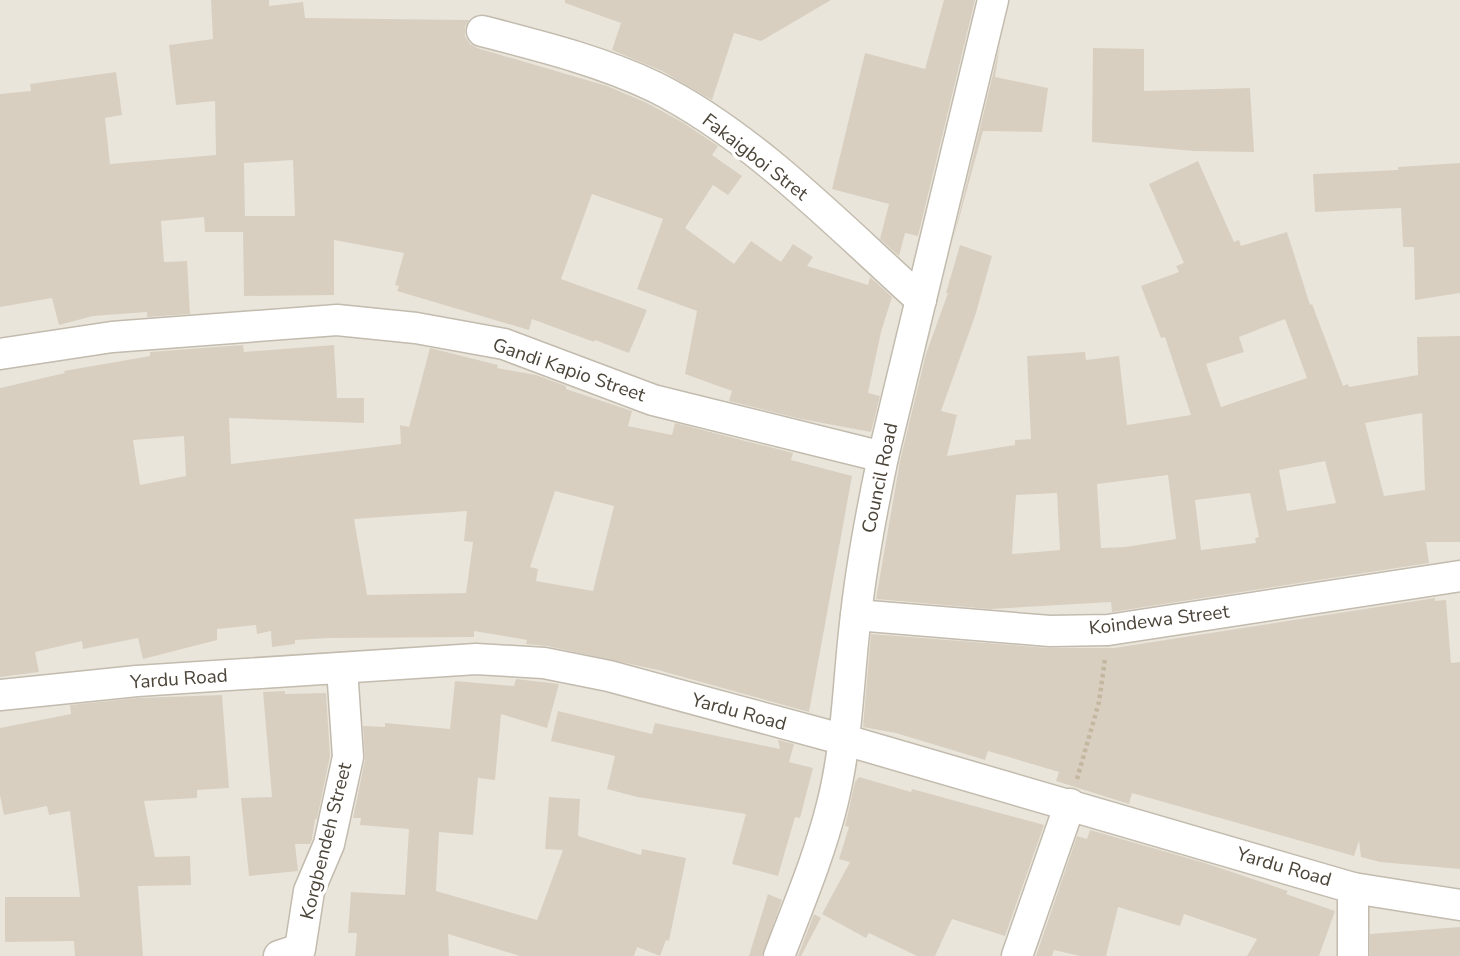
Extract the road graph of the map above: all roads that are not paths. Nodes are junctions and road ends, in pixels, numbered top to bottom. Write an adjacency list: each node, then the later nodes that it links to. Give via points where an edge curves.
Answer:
1 (993, 0): 3 (street, Council Road)
2 (482, 31): 3 (street, Fakaigboi Stret, via 597,64 697,111 773,167)
3 (921, 300): 5 (street, Council Road)
4 (0, 354): 5 (street, Gandi Kapio Street, via 112,337 337,320 416,328 504,344 653,400)
5 (883, 457): 7 (street, Council Road)
6 (1460, 576): 7 (street, Koindewa Street, via 1108,630 1050,631)
7 (856, 615): 10 (street, Council Road)
8 (342, 668): 9 (street, Yardu Road); 10 (street, Yardu Road, via 476,659 544,663 609,676); 14 (street, Korgbendeh Street, via 348,757 329,844 309,891 300,950)
9 (0, 695)
10 (845, 740): 11 (street, Yardu Road); 15 (street, Council Road, via 832,805)
11 (1070, 804): 12 (street, Yardu Road); 16 (street)
12 (1353, 888): 13 (street, Yardu Road); 17 (street)
13 (1460, 905)
14 (279, 956)
15 (779, 956)
16 (1017, 956)
17 (1353, 956)

